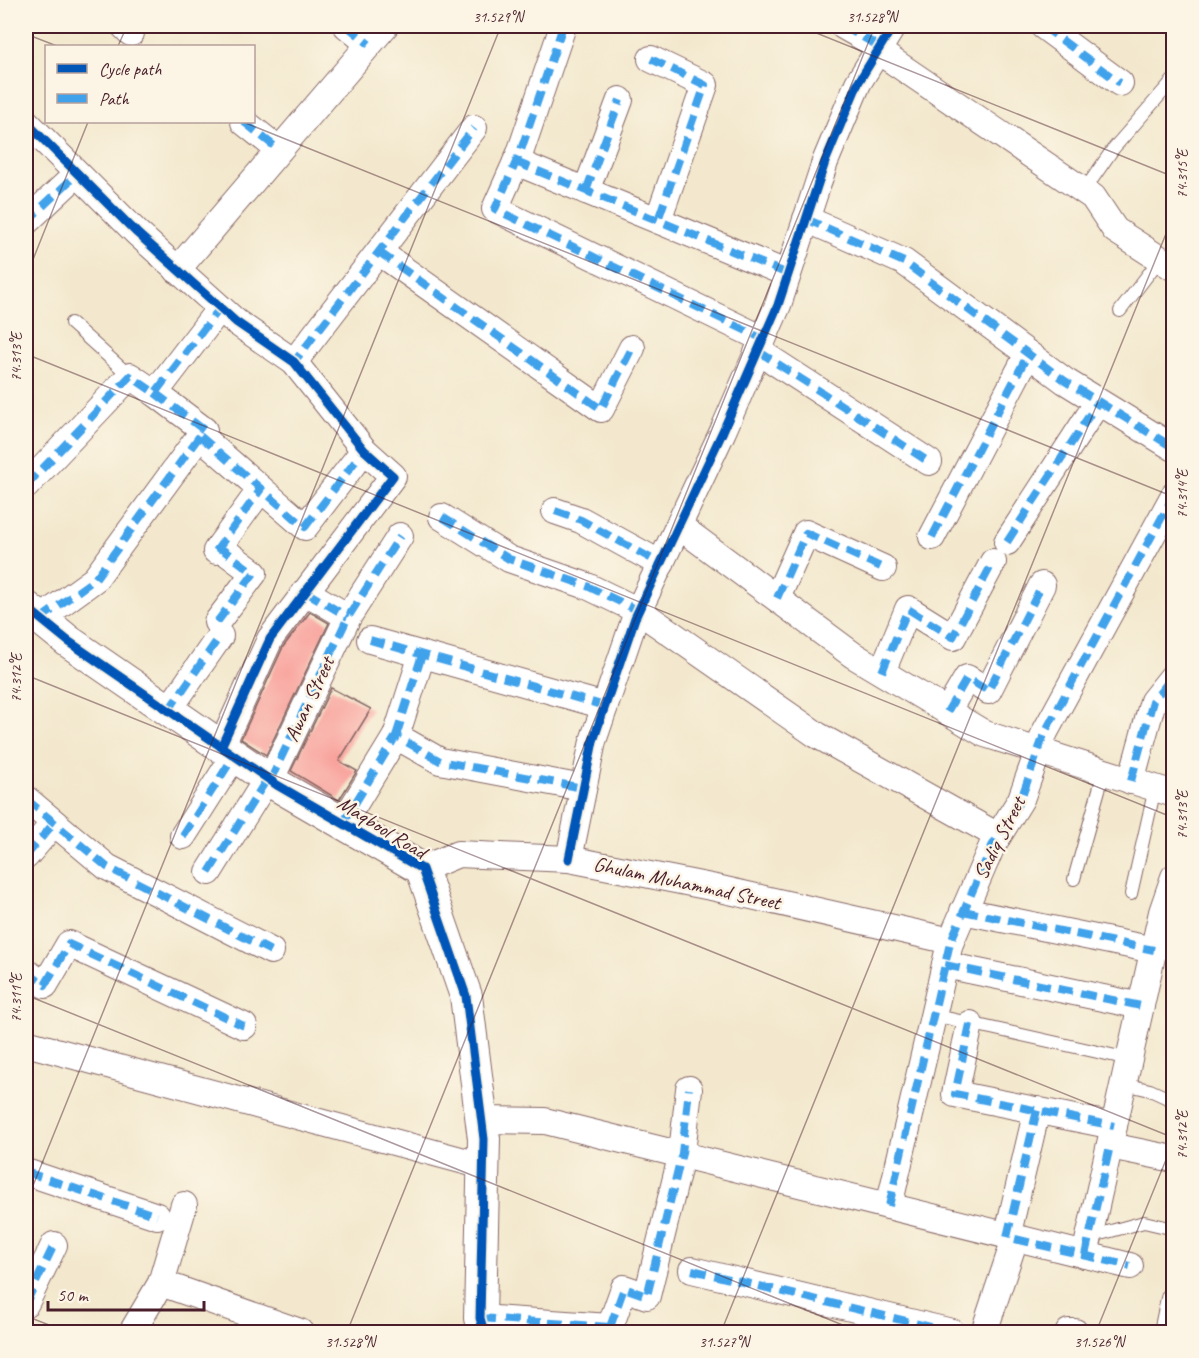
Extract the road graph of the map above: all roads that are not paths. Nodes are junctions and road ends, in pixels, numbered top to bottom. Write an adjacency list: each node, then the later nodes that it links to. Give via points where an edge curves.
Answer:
1 (347, 26): 6 (street)
2 (563, 26): 16 (street)
3 (843, 26): 7 (street)
4 (893, 26): 7 (street)
5 (1043, 26): 10 (street)
6 (377, 35): 15 (street)
7 (879, 49): 19 (street); 20 (street, via 858,83)
8 (651, 59): 21 (street, via 705,85)
9 (1173, 79): 19 (lane, via 1113,149)
10 (1120, 83)
11 (620, 100): 18 (street)
12 (26, 122): 17 (street)
13 (245, 123): 15 (street)
14 (474, 128): 23 (street)
15 (279, 150): 25 (street)
16 (516, 162): 18 (street); 30 (street, via 495,209)
17 (77, 174): 22 (street); 25 (street)
18 (586, 191): 21 (street)
19 (1084, 191): 24 (street, via 1093,197 1115,230)
20 (806, 219): 26 (street); 32 (street, via 904,262)
21 (658, 220): 26 (street)
22 (26, 222)
23 (379, 252): 31 (street, via 601,409); 33 (street)
24 (1166, 264): 28 (lane)
25 (177, 270): 27 (street)
26 (788, 274): 30 (street)
27 (220, 308): 33 (street); 35 (street)
28 (1120, 310)
29 (71, 323): 34 (lane)
30 (761, 345): 40 (street); 46 (street)
31 (632, 348)
32 (1028, 354): 36 (street); 48 (street)
33 (294, 362): 39 (street)
34 (130, 376): 35 (street); 41 (street)
35 (155, 393): 37 (street, via 204,430)
36 (1098, 402): 38 (street); 59 (street, via 1000,552 953,637 908,609)
37 (200, 436): 42 (street); 55 (street, via 95,579)
38 (1173, 448)
39 (364, 450): 42 (street, via 305,527); 52 (street, via 393,476)
40 (929, 462)
41 (26, 486)
42 (261, 489): 62 (street, via 218,549 255,573)
43 (1173, 495): 66 (street, Sadiq Street, via 1046,732)
44 (555, 511): 49 (street, via 581,520)
45 (442, 518): 54 (street, via 509,559 587,586)
46 (679, 526): 49 (street); 53 (street)
47 (400, 536): 56 (street, Awan Street)
48 (932, 537)
49 (661, 564): 54 (street)
50 (883, 568): 53 (street, via 806,533)
51 (1042, 585): 63 (street, via 988,691 968,678)
52 (306, 592): 56 (street); 65 (street, via 270,639)
53 (777, 598): 59 (street)
54 (639, 611): 61 (street); 76 (street, via 817,735)
55 (33, 613): 62 (street, Maqbool Road)
56 (348, 617): 68 (street, Awan Street)
57 (370, 640): 58 (street)
58 (422, 655): 61 (street); 64 (street)
59 (882, 672): 63 (street)
60 (1173, 675): 69 (street, via 1153,701)
61 (605, 706): 70 (street)
62 (168, 711): 65 (street, Maqbool Road)
63 (947, 712): 66 (street, via 985,734)
64 (396, 736): 70 (street, via 440,760); 74 (street)
65 (228, 751): 68 (street, Maqbool Road); 75 (street)
66 (1040, 751): 67 (street); 76 (street, Sadiq Street, via 1021,798)
67 (1104, 772): 69 (street); 82 (lane)
68 (269, 780): 74 (street, Maqbool Road); 80 (street, Awan Street)
69 (1131, 780): 71 (street)
70 (583, 788): 78 (street)
71 (1164, 791): 83 (lane)
72 (26, 798): 73 (street)
73 (54, 823): 77 (street); 87 (street, via 107,867)
74 (343, 824): 79 (street, Maqbool Road)
75 (183, 836)
76 (998, 836): 84 (street, Sadiq Street)
77 (26, 856)
78 (569, 859): 79 (street, Ghulam Muhammad Street, via 458,854); 85 (street, Ghulam Muhammad Street)
79 (422, 869): 100 (street, Maqbool Road, via 466,996)
80 (209, 872)
81 (1173, 877): 86 (street)
82 (1074, 879)
83 (1131, 894)
84 (963, 911): 85 (street, Sadiq Street); 86 (street)
85 (951, 940): 88 (street, Sadiq Street)
86 (1154, 950): 90 (street)
87 (271, 951)
88 (945, 965): 90 (street); 91 (street, Sadiq Street)
89 (26, 972): 93 (street, via 45,985 69,944)
90 (1141, 1006): 95 (street)
91 (933, 1015): 92 (lane); 107 (street, Sadiq Street)
92 (970, 1024): 95 (lane); 99 (street, via 955,1094)
93 (244, 1026)
94 (26, 1043): 104 (street)
95 (1129, 1059): 96 (street)
96 (1124, 1084): 98 (lane); 101 (street)
97 (689, 1089): 102 (street)
98 (1173, 1101)
99 (1036, 1110): 101 (street); 110 (street)
100 (482, 1120): 102 (street, via 545,1121); 104 (street, Maqbool Road)
101 (1112, 1136): 103 (street); 112 (street)
102 (682, 1153): 107 (street); 119 (street, via 647,1296 624,1288)
103 (1173, 1160)
104 (483, 1166): 118 (street, Maqbool Road)
105 (26, 1172): 108 (street)
106 (184, 1205): 115 (street)
107 (889, 1206): 110 (street)
108 (157, 1216)
109 (1173, 1229): 112 (lane, via 1143,1222)
110 (1011, 1238): 112 (street); 123 (street)
111 (54, 1245): 117 (street)
112 (1087, 1246): 113 (street)
113 (1130, 1266)
114 (692, 1270): 122 (street)
115 (160, 1283): 120 (street); 121 (street)
116 (1173, 1299): 124 (street)
117 (26, 1303)
118 (482, 1325): 119 (street)
119 (609, 1330)
120 (132, 1332)
121 (300, 1332)
122 (952, 1332)
123 (984, 1332)
124 (1167, 1332)

